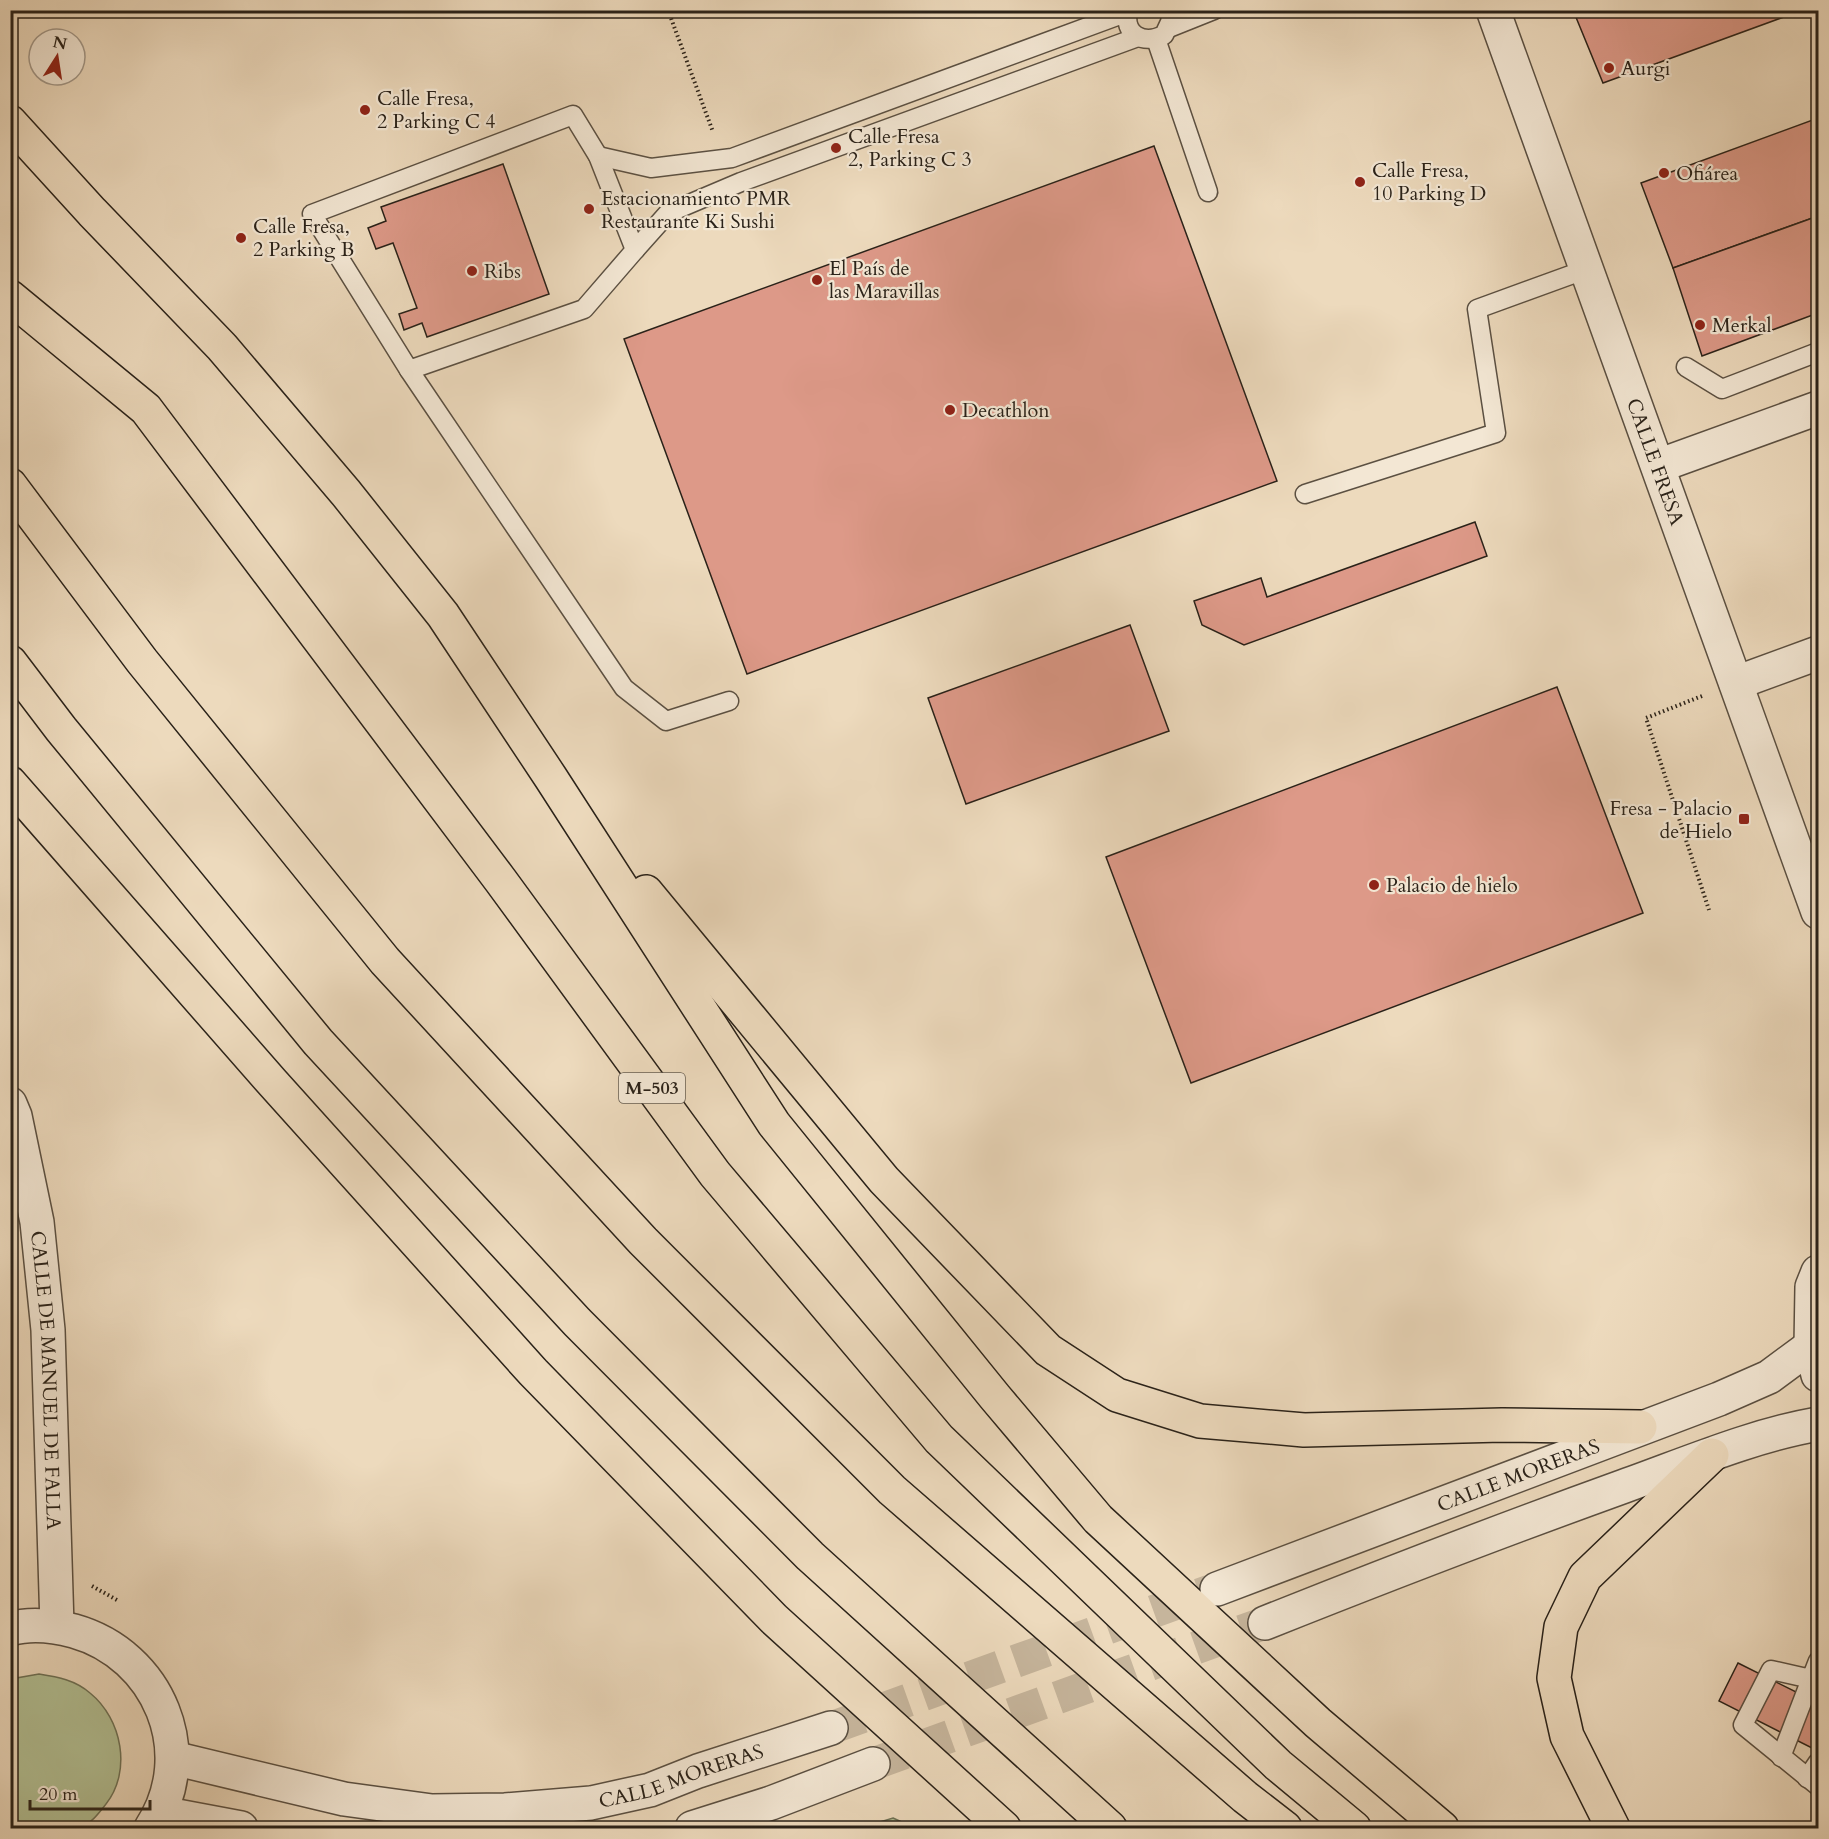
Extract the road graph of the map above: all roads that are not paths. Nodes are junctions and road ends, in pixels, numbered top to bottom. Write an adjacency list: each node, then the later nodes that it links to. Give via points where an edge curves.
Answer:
1 (1214, 10): 4 (lane)
2 (1493, 10): 11 (street, CALLE FRESA)
3 (1128, 11): 4 (lane, via 1131,31); 7 (lane, via 732,158 651,168)
4 (1158, 28): 8 (lane); 10 (lane, via 741,182 668,213)
5 (10, 122): 9 (highway)
6 (10, 143): 9 (highway)
7 (598, 156): 10 (lane); 15 (lane, via 573,115 312,214)
8 (1209, 192)
9 (92, 212): 24 (highway, via 222,347 346,493 442,615)
10 (635, 250): 15 (lane, via 584,309)
11 (1587, 269): 17 (street, CALLE FRESA); 19 (lane, via 1477,309 1496,433)
12 (10, 297): 51 (highway, M-503, via 146,409 501,881 715,1174 939,1439 1278,1765)
13 (1818, 352): 14 (lane, via 1722,389)
14 (1686, 367)
15 (410, 370): 23 (lane, via 624,688 666,721)
16 (1818, 408): 17 (street)
17 (1658, 466): 22 (street, CALLE FRESA)
18 (10, 485): 50 (highway, via 142,661 385,961 643,1241 892,1490)
19 (1305, 494)
20 (1818, 653): 22 (street)
21 (10, 662): 49 (highway, via 318,1042 578,1322 810,1556)
22 (1736, 683): 26 (street, CALLE FRESA)
23 (729, 701)
24 (551, 778): 31 (highway, via 884,1180 1048,1350 1117,1395 1200,1421 1304,1430 1502,1425); 52 (highway, via 774,1125 1098,1519 1318,1723)
25 (10, 783): 48 (highway, via 533,1372 774,1619)
26 (1818, 912)
27 (10, 1104): 35 (street, CALLE DE MANUEL DE FALLA, via 37,1222 48,1330)
28 (1818, 1272): 29 (street, via 1812,1287)
29 (1815, 1360): 31 (street, CALLE MORERAS)
30 (1818, 1425): 32 (street, via 1786,1430)
31 (1640, 1427): 33 (street, CALLE MORERAS)
32 (1712, 1455): 34 (street, via 1402,1568); 53 (highway, via 1585,1577 1561,1627 1554,1678 1567,1736)
33 (1217, 1588)
34 (1265, 1623)
35 (57, 1626): 36 (street); 41 (street, via 94,1637 126,1657 151,1686 167,1720)
36 (10, 1629)
37 (1818, 1661): 38 (lane)
38 (1811, 1679): 40 (lane); 40 (lane, via 1771,1670 1743,1725)
39 (831, 1728): 41 (street, CALLE MORERAS, via 650,1790 591,1803 505,1810 432,1811 344,1799)
40 (1781, 1757): 44 (lane)
41 (172, 1758): 45 (street, via 170,1786)
42 (1818, 1762): 44 (lane)
43 (873, 1764): 47 (street)
44 (1813, 1782)
45 (156, 1821): 46 (street)
46 (241, 1828)
47 (692, 1828)
48 (1004, 1828)
49 (1110, 1828)
50 (1285, 1828)
51 (1354, 1828)
52 (1442, 1828)
53 (1613, 1828)

